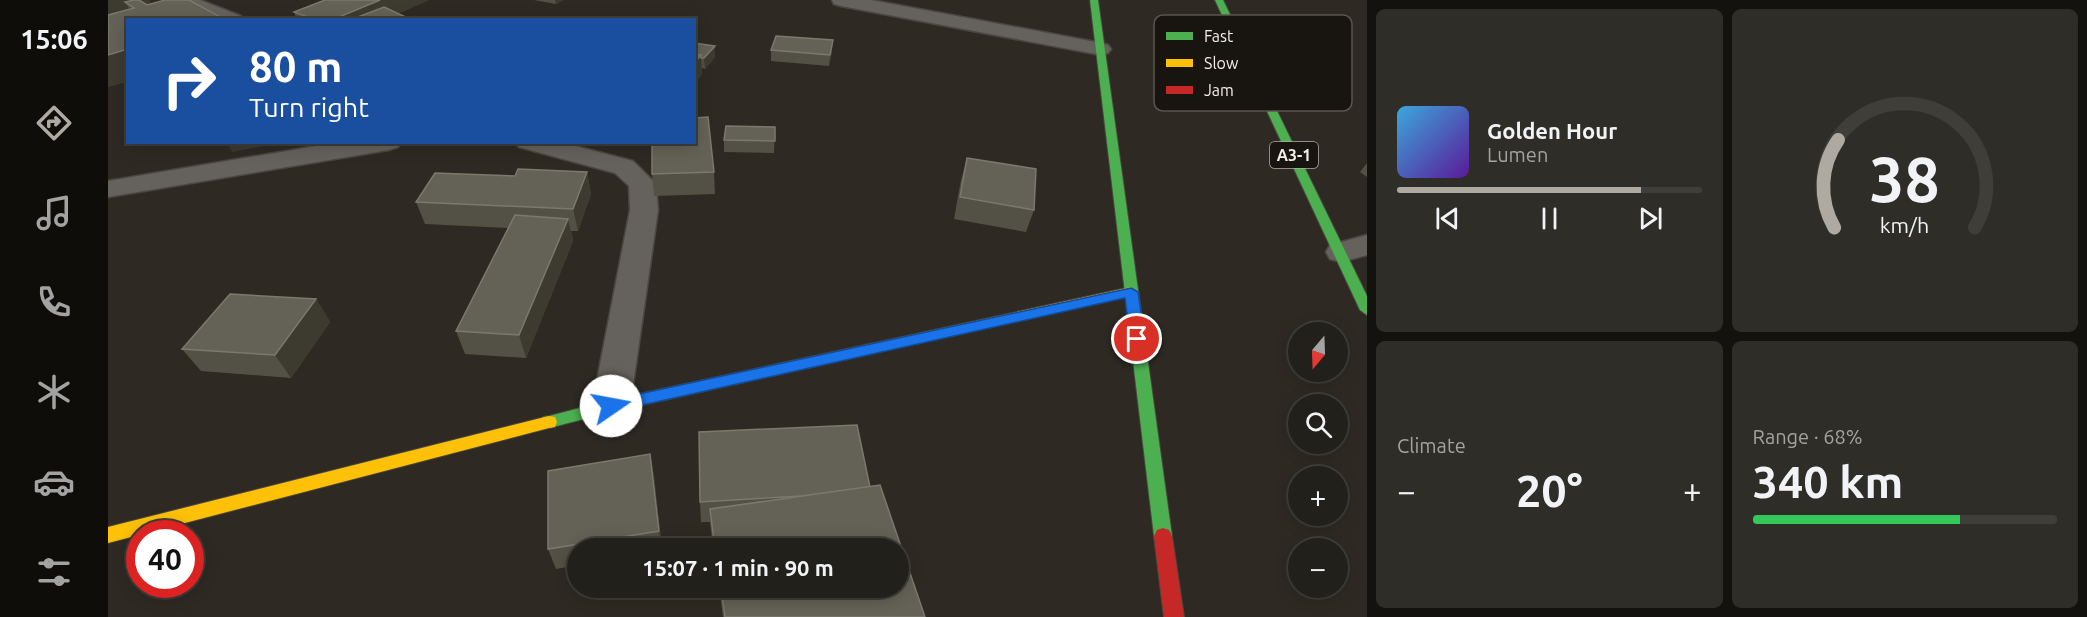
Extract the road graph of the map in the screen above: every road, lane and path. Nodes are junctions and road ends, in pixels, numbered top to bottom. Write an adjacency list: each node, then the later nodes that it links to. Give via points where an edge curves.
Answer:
1 (184, 0): 6 (street)
2 (841, 0): 7 (street)
3 (1094, 0): 7 (main road)
4 (1219, 0): 5 (main road, A3-1)
5 (1227, 15)
6 (229, 18)
7 (1101, 49): 13 (main road)
8 (1279, 111): 12 (main road, A3-1)
9 (377, 144): 11 (street)
10 (536, 144): 15 (street, via 624,167 642,184 644,210)
11 (108, 189)
12 (1354, 248): 14 (main road, A3-1)
13 (1131, 292): 15 (main road); 17 (main road)
14 (1367, 310)
15 (611, 406): 16 (main road)
16 (108, 535)
17 (1174, 617)

